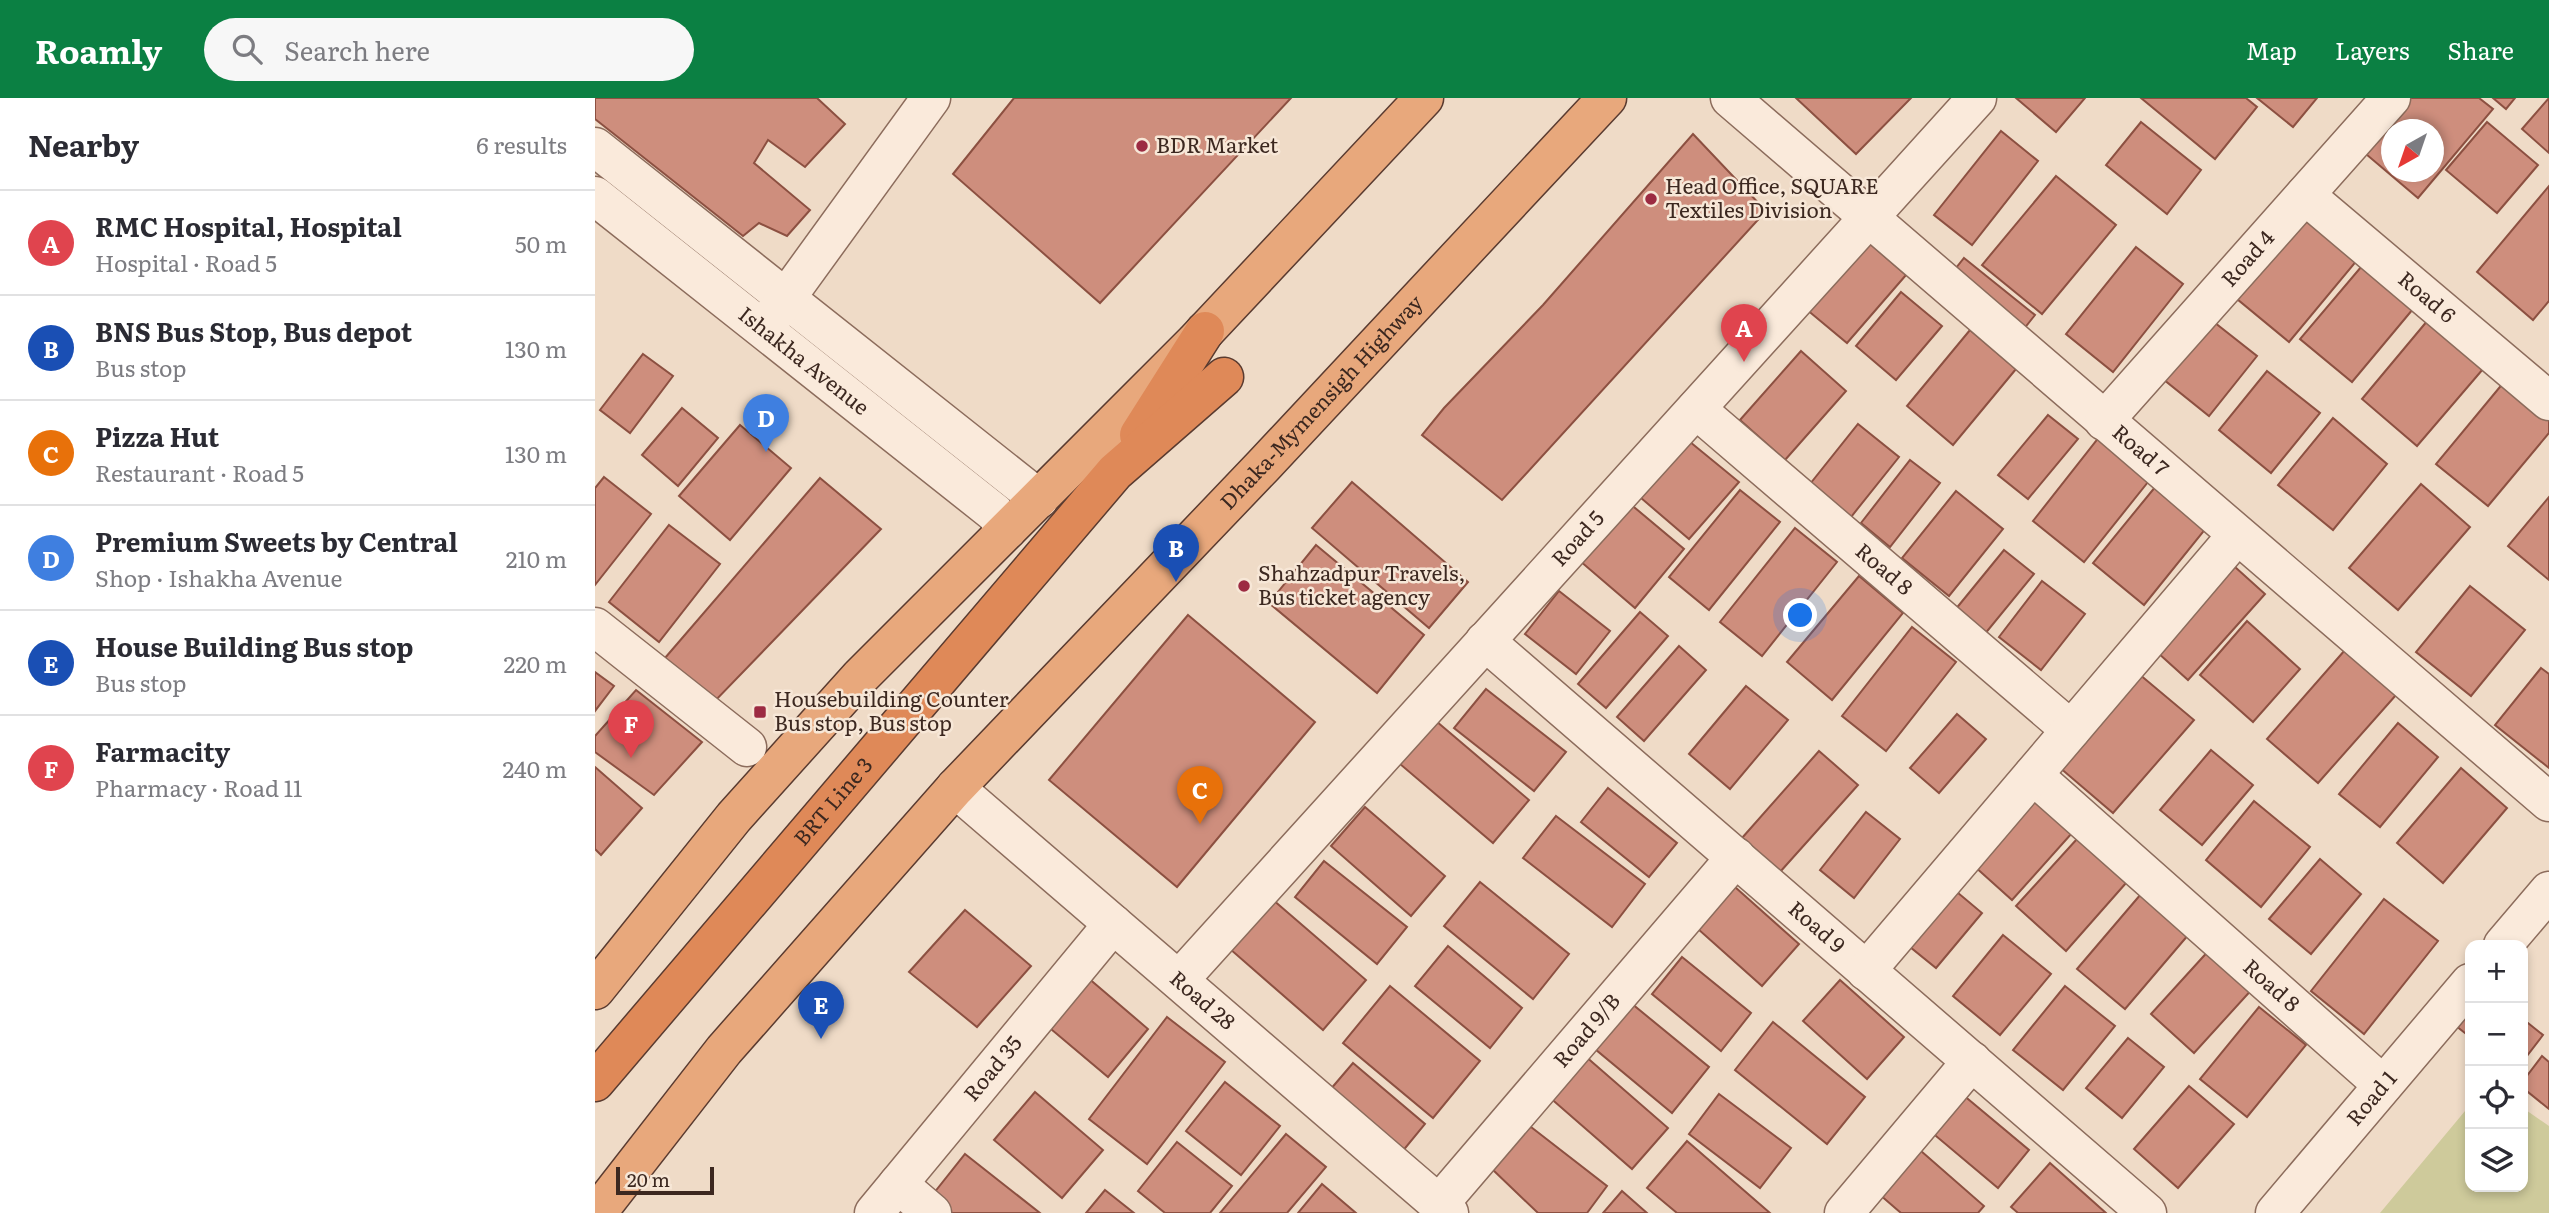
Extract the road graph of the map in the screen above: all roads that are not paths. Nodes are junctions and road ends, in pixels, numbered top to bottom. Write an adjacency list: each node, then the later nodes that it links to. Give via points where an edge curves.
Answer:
1 (931, 98): 11 (street)
2 (1424, 98): 13 (highway)
3 (1607, 98): 27 (highway, Dhaka-Mymensigh Highway)
4 (1730, 98): 10 (street, Road 7)
5 (1977, 98): 10 (street, Road 5)
6 (2391, 98): 8 (street, Road 4)
7 (595, 147): 11 (street)
8 (2305, 195): 15 (street, Road 6); 17 (street, Road 4)
9 (595, 196): 12 (street, Ishakha Avenue)
10 (1869, 218): 16 (street, Road 5); 17 (street, Road 7)
11 (785, 299): 12 (street); 19 (street)
12 (762, 330): 20 (street, Ishakha Avenue, via 995,513)
13 (1205, 331): 18 (highway); 19 (highway)
14 (1224, 377): 18 (highway, BRT Line 3)
15 (2549, 401)
16 (1696, 409): 23 (street, Road 5); 24 (street, Road 8)
17 (2104, 421): 21 (street, Road 7)
18 (1115, 472): 38 (highway, BRT Line 3)
19 (1038, 499): 20 (highway)
20 (1007, 530): 36 (highway, via 860,677 734,817)
21 (2237, 535): 24 (street); 28 (street, Road 7)
22 (595, 627): 25 (street)
23 (1485, 641): 29 (street, Road 9); 34 (street, Road 5)
24 (2071, 730): 26 (street)
25 (747, 747)
26 (2033, 775): 33 (street); 39 (street, Road 8)
27 (955, 788): 31 (street, Road 28); 42 (highway, Dhaka-Mymensigh Highway, via 724,1050)
28 (2549, 802)
29 (1736, 857): 33 (street, Road 9); 41 (street, Road 9/B)
30 (2549, 891): 32 (street)
31 (1113, 924): 34 (street, Road 28); 40 (street, Road 35)
32 (2507, 940)
33 (1866, 971): 37 (street, Road 9)
34 (1179, 980): 41 (street, Road 28)
35 (2465, 989): 39 (street, Road 1)
36 (595, 990)
37 (1972, 1061): 45 (street); 46 (street, Road 9)
38 (595, 1082)
39 (2383, 1085): 47 (street, Road 1)
40 (898, 1184): 43 (street, Road 35); 44 (street)
41 (1444, 1209)
42 (597, 1213)
43 (874, 1213)
44 (932, 1213)
45 (1844, 1213)
46 (2147, 1213)
47 (2275, 1213)

